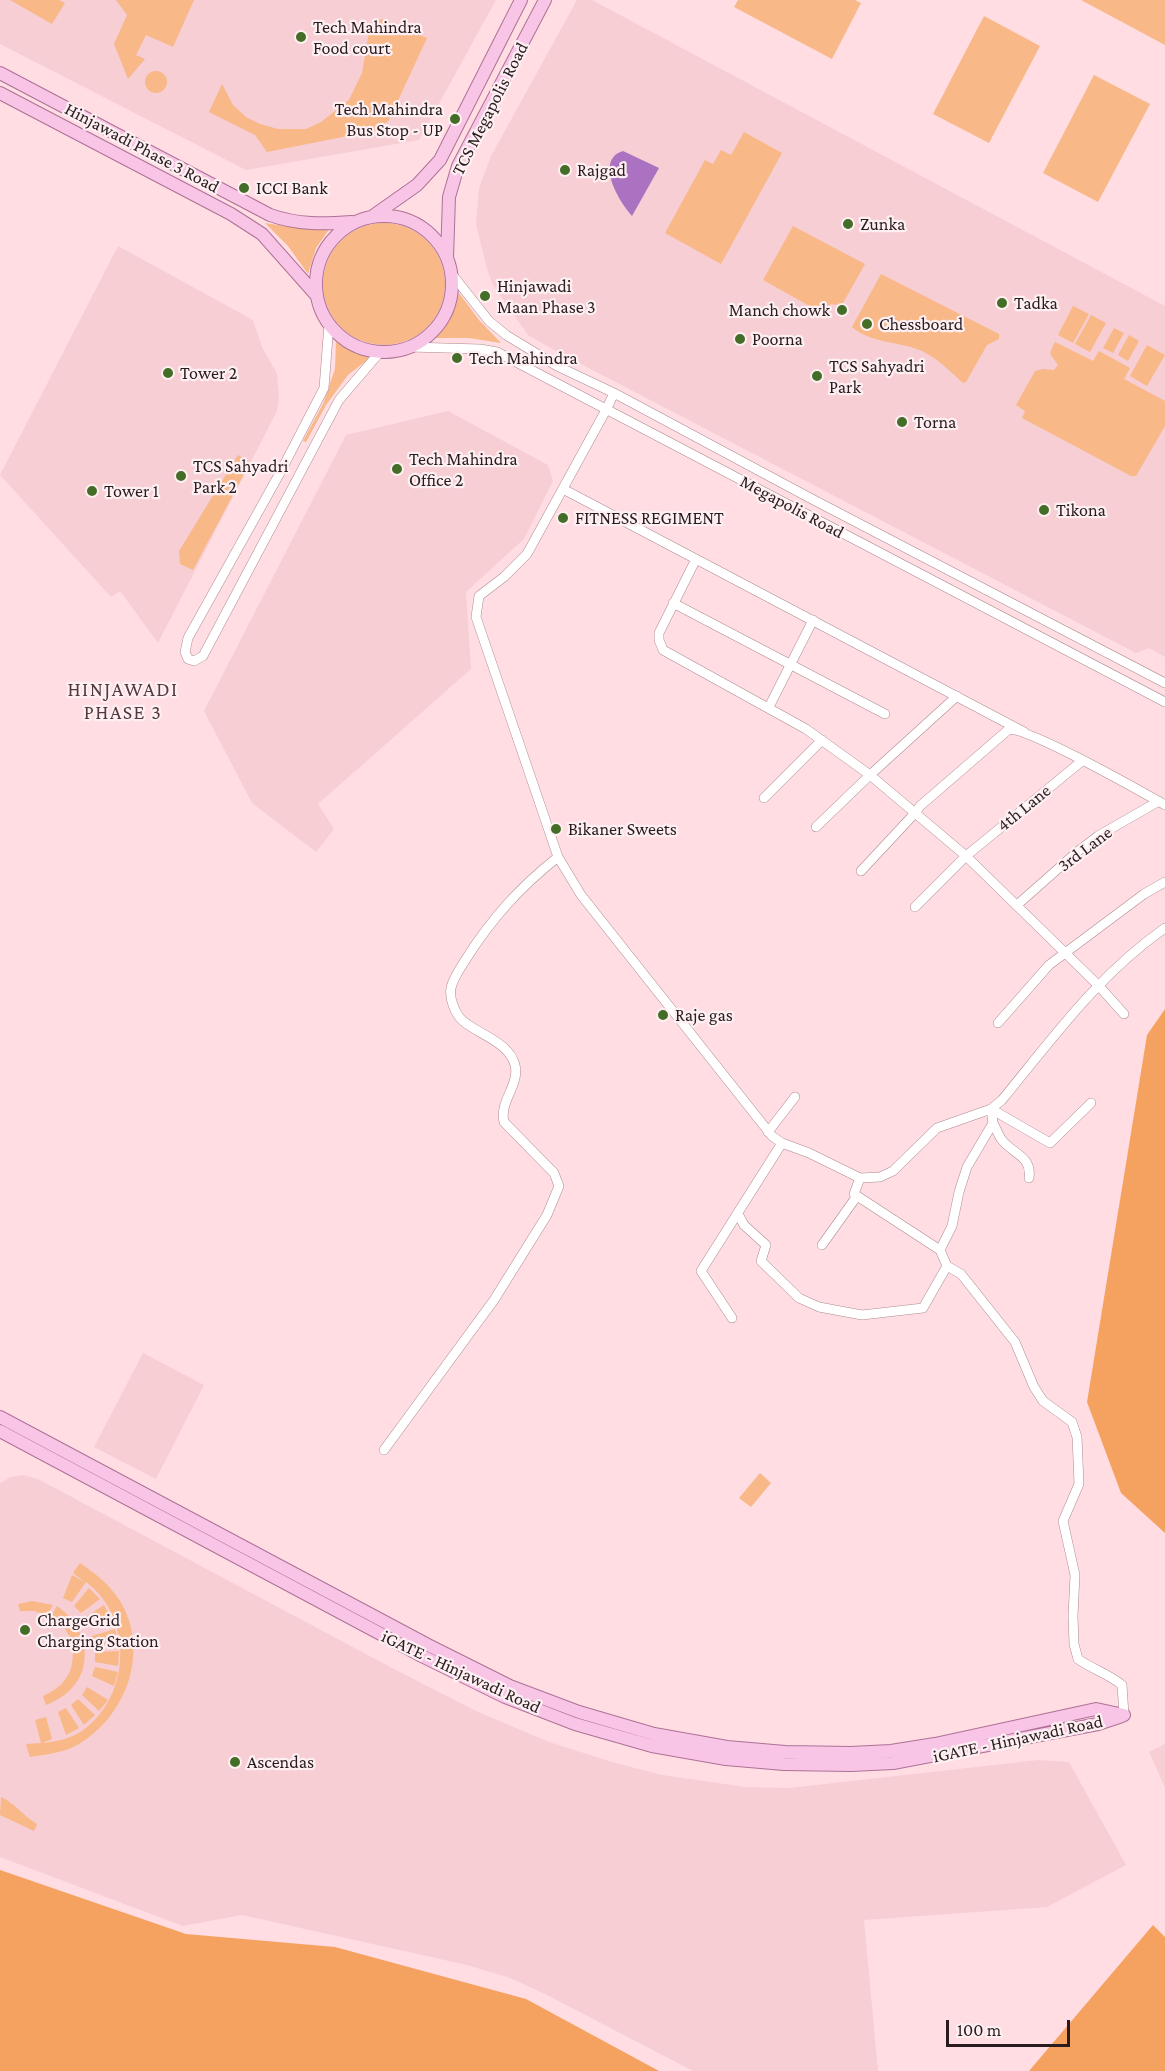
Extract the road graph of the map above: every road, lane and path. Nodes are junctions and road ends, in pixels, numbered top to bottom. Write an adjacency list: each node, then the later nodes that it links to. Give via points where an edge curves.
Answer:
1 (521, 0): 5 (main road, TCS Megapolis Road, via 440,160 417,185)
2 (545, 0): 7 (main road, TCS Megapolis Road, via 458,166 449,197)
3 (0, 73): 6 (main road, Hinjawadi Phase 3 Road, via 286,221)
4 (0, 93): 9 (main road, Hinjawadi Phase 3 Road, via 262,234)
5 (372, 217): 6 (main road); 7 (main road, via 387,216 416,225 434,239)
6 (357, 221): 9 (main road, via 324,251 318,266)
7 (447, 258): 8 (main road)
8 (451, 273): 11 (main road, via 452,288 444,317); 13 (street, Megapolis Road, via 489,321 506,335 557,366)
9 (317, 296): 10 (main road)
10 (328, 324): 12 (main road, via 351,344); 12 (street, via 324,387 188,638 184,652 188,659 194,661 203,656 339,400)
11 (410, 347): 12 (main road); 14 (street, Megapolis Road, via 497,352)
12 (380, 352)
13 (614, 393): 14 (street); 20 (street, Megapolis Road)
14 (606, 410): 15 (street); 22 (street, Megapolis Road)
15 (563, 489): 16 (street); 34 (street, via 527,554 479,596 476,617)
16 (696, 559): 17 (street); 18 (street)
17 (673, 603): 19 (street); 23 (street, via 659,633 663,650)
18 (813, 620): 19 (street); 21 (street)
19 (789, 666): 23 (street); 24 (street)
20 (1165, 684)
21 (957, 696): 25 (street); 28 (street)
22 (1165, 702)
23 (769, 707): 26 (street)
24 (885, 714)
25 (1024, 732): 27 (street); 31 (street, via 1008,730)
26 (822, 740): 28 (street); 29 (street)
27 (1082, 761): 30 (street); 33 (street, 4th Lane)
28 (870, 775): 31 (street); 32 (street)
29 (764, 798)
30 (1162, 803): 37 (street, 3rd Lane, via 1091,841)
31 (916, 812): 33 (street); 35 (street)
32 (816, 827)
33 (966, 856): 37 (street); 38 (street, 4th Lane)
34 (558, 857): 48 (street, via 581,895); 60 (street, via 530,879 493,920 451,988 453,1007 463,1021 505,1049 515,1065 514,1082 502,1111 504,1122 554,1173 559,1186 547,1215 494,1300)
35 (861, 872)
36 (1165, 882): 40 (street)
37 (1017, 905): 40 (street)
38 (915, 907)
39 (1165, 928): 41 (street, via 1139,946)
40 (1065, 953): 41 (street); 43 (street, via 1049,965)
41 (1098, 985): 42 (street); 46 (street)
42 (1124, 1014)
43 (998, 1023)
44 (795, 1097): 48 (street)
45 (1091, 1103): 46 (street, via 1050,1143)
46 (991, 1109): 47 (street); 50 (street, via 937,1128 893,1171 880,1177)
47 (993, 1123): 51 (street, via 1002,1140 1028,1163); 55 (street, via 967,1167 952,1226)
48 (768, 1132): 49 (street)
49 (782, 1143): 50 (street); 53 (street)
50 (860, 1178): 52 (street, via 854,1194)
51 (1029, 1178)
52 (857, 1196): 54 (street); 55 (street)
53 (738, 1214): 56 (street, via 766,1245 761,1261 799,1298 819,1307 862,1315 923,1308); 57 (street, via 701,1271)
54 (822, 1245)
55 (940, 1250): 56 (street)
56 (947, 1266): 61 (street, via 961,1274 1015,1342 1043,1401 1072,1422 1077,1437 1079,1484 1063,1521 1075,1575 1074,1644 1078,1659 1122,1685)
57 (732, 1318)
58 (0, 1418): 62 (main road, iGATE - Hinjawadi Road, via 510,1686 654,1734 727,1747)
59 (0, 1431): 62 (main road, iGATE - Hinjawadi Road, via 422,1656 506,1697 575,1724 652,1746 726,1759 851,1765)
60 (384, 1450)
61 (1124, 1715): 62 (main road, iGATE - Hinjawadi Road, via 1086,1726)
62 (892, 1757)

